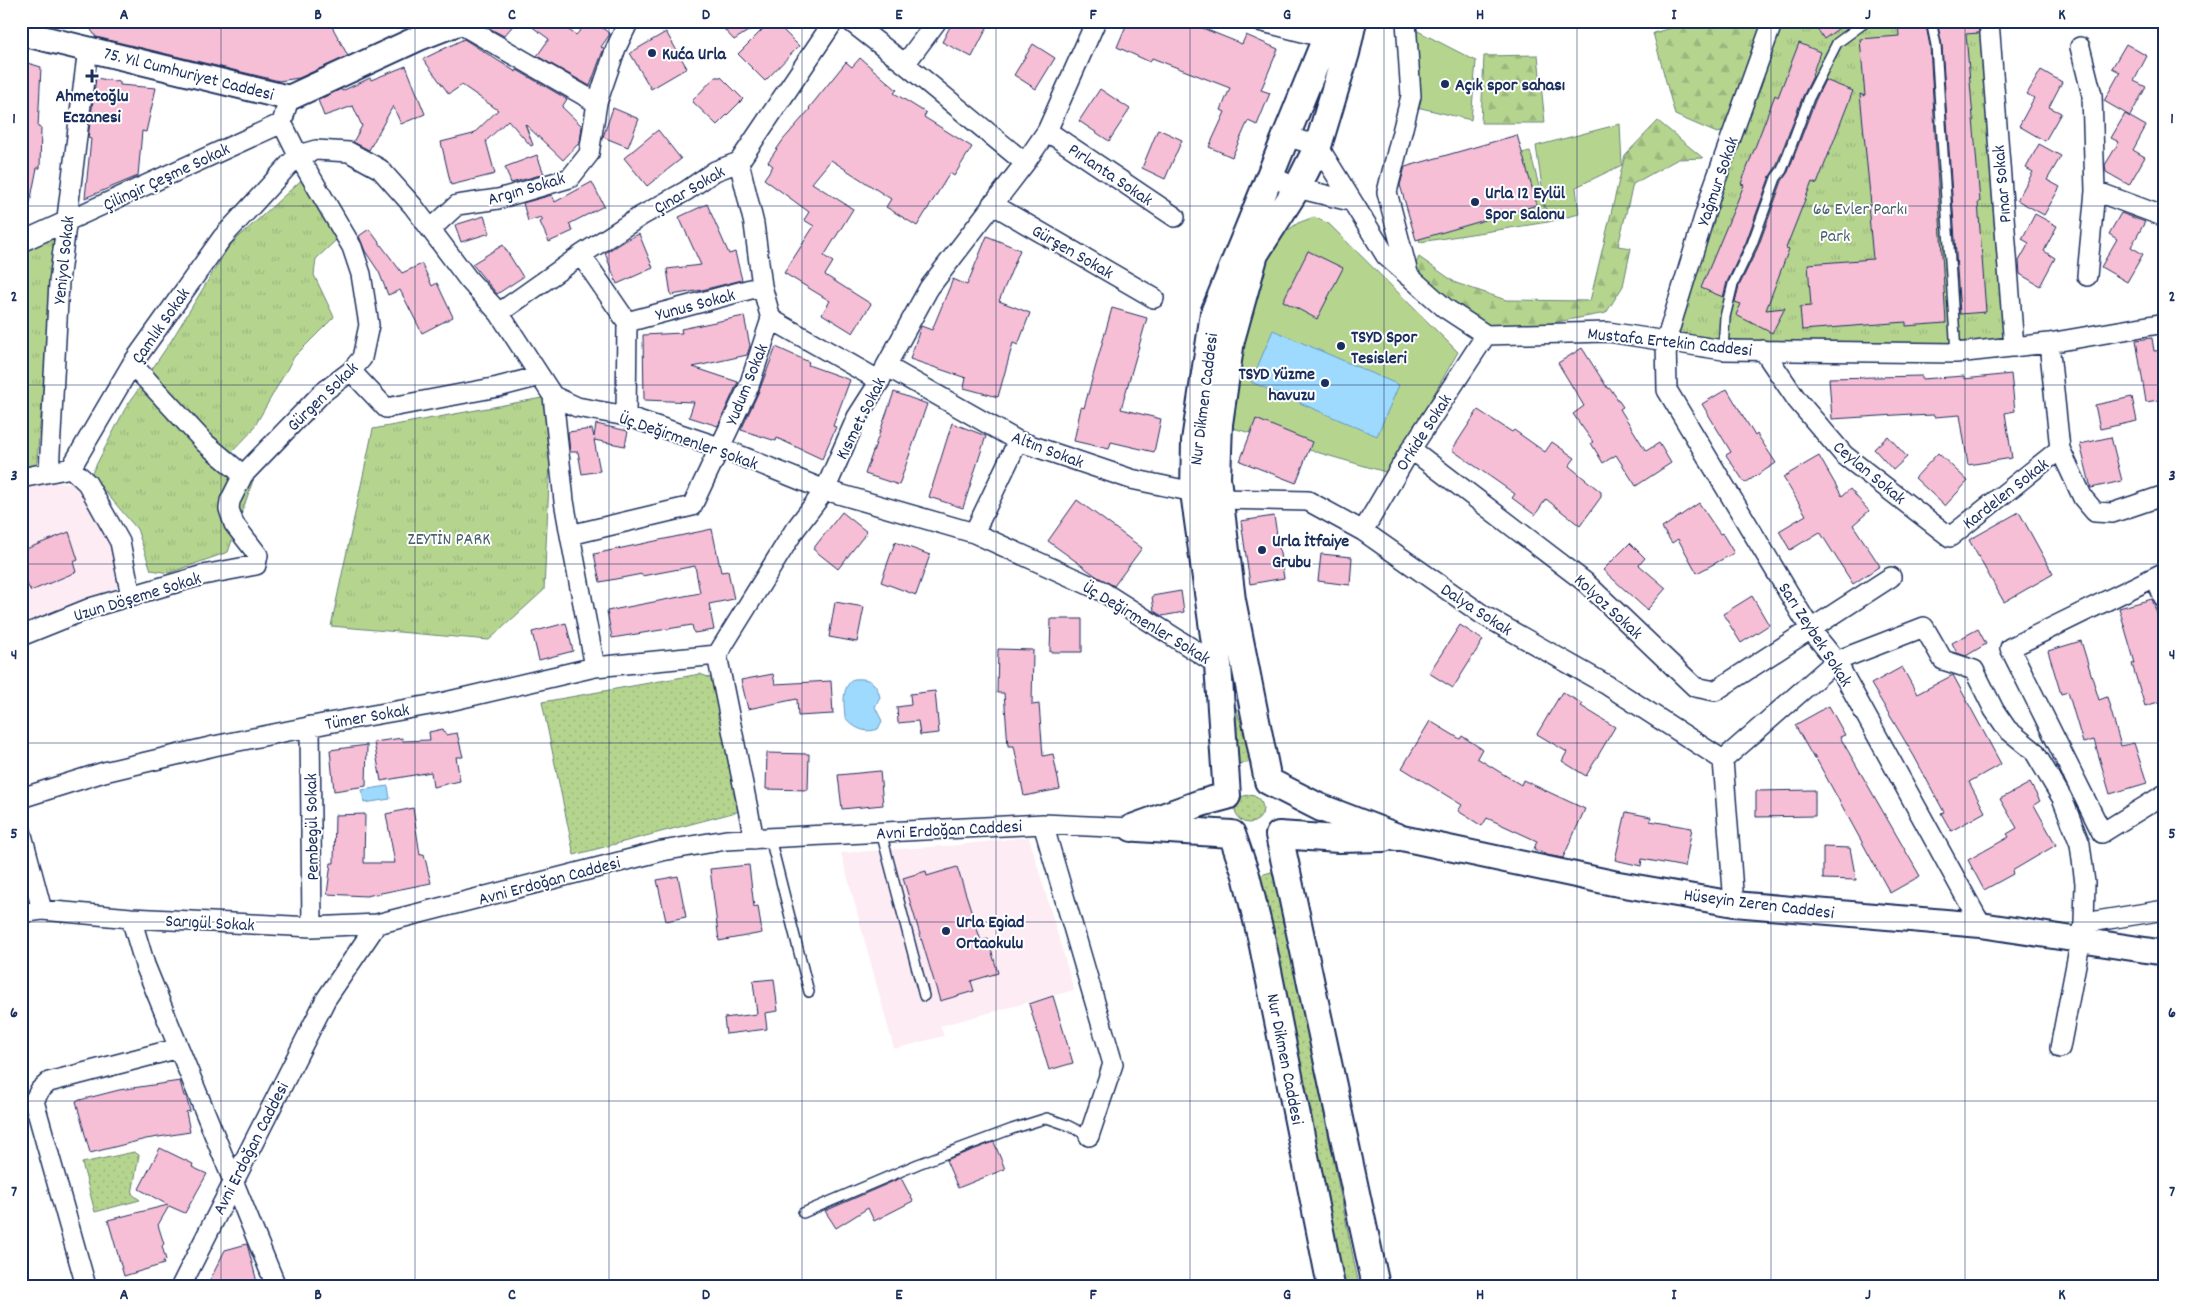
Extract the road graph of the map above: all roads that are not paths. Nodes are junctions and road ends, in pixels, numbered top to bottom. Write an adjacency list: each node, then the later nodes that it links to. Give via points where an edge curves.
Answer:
1 (629, 21): 20 (street, Argın Sokak)
2 (834, 21): 26 (street, Çınar Sokak)
3 (850, 21): 18 (street)
4 (937, 21): 18 (street)
5 (1096, 21): 22 (street, Kısmet Sokak)
6 (1259, 21): 14 (street)
7 (1353, 21): 24 (main road, Nur Dikmen Caddesi)
8 (1406, 21): 40 (street, via 1412,96 1387,192)
9 (1773, 21): 48 (street, Yağmur Sokak, via 1713,188)
10 (1867, 21): 51 (lane, via 1837,43 1810,98 1733,284)
11 (1931, 21): 53 (lane, via 1936,44)
12 (1989, 21): 50 (street, Pınar Sokak)
13 (459, 22): 19 (street, 75. Yıl Cumhuriyet Caddesi); 20 (street)
14 (1328, 29): 23 (main road, Nur Dikmen Caddesi)
15 (21, 33): 17 (street, 75. Yıl Cumhuriyet Caddesi)
16 (2080, 47): 30 (street, via 2092,95)
17 (88, 48): 19 (street, 75. Yıl Cumhuriyet Caddesi); 35 (street, Yeniyol Sokak)
18 (905, 64): 27 (street)
19 (289, 98): 21 (street)
20 (597, 102): 36 (street, Argın Sokak, via 589,154 570,178 498,199 457,205)
21 (282, 123): 25 (street); 35 (street, Çilingir Çeşme Sokak)
22 (1046, 130): 27 (street, Kısmet Sokak); 33 (street, Pırlanta Sokak)
23 (1286, 136): 24 (street); 28 (main road, Nur Dikmen Caddesi)
24 (1318, 146): 29 (main road, Nur Dikmen Caddesi); 31 (street)
25 (298, 155): 36 (street, via 316,150 349,152 380,169); 54 (street, Çamlık Sokak, via 222,238); 55 (street, Gürgen Sokak, via 352,247 361,274 369,325 362,358)
26 (739, 162): 38 (street, Çınar Sokak, via 715,170); 41 (street, via 754,224)
27 (1025, 163): 32 (street, Kısmet Sokak)
28 (1270, 176): 29 (street); 69 (main road, Nur Dikmen Caddesi, via 1214,313 1195,441)
29 (1297, 188): 31 (street); 71 (main road, Nur Dikmen Caddesi, via 1255,254 1231,340 1219,424 1217,478)
30 (2095, 191): 34 (street); 39 (street)
31 (1350, 201): 40 (street, via 1386,256)
32 (992, 204): 42 (street, Gürşen Sokak); 56 (street, Kısmet Sokak, via 929,288)
33 (1175, 217)
34 (2165, 217)
35 (67, 221): 37 (street, Çilingir Çeşme Sokak); 65 (street, Yeniyol Sokak, via 59,282)
36 (431, 229): 43 (street, via 468,279)
37 (21, 242)
38 (581, 255): 43 (street, Çınar Sokak); 45 (street)
39 (2087, 276)
40 (1409, 278): 47 (street, via 1445,308)
41 (762, 286): 44 (street); 45 (street, Yunus Sokak)
42 (1154, 298)
43 (499, 313): 57 (street)
44 (770, 319): 56 (street, Altın Sokak); 61 (street, Yudum Sokak, via 749,386)
45 (627, 322): 59 (street)
46 (2165, 324): 49 (street, Mustafa Ertekin Caddesi)
47 (1486, 335): 48 (street, Mustafa Ertekin Caddesi, via 1608,332); 62 (street, Orkide Sokak)
48 (1666, 341): 51 (street, Mustafa Ertekin Caddesi); 81 (street, Sarı Zeybek Sokak, via 1667,390)
49 (2049, 343): 50 (street, Mustafa Ertekin Caddesi); 63 (street)
50 (2014, 347): 53 (street, Mustafa Ertekin Caddesi)
51 (1722, 350): 52 (street, Mustafa Ertekin Caddesi)
52 (1763, 350): 53 (street, Mustafa Ertekin Caddesi); 75 (street, Ceylan Sokak, via 1797,400 1844,455)
53 (1956, 353)
54 (132, 364): 64 (street, Çamlık Sokak); 66 (street, via 205,443)
55 (351, 371): 57 (street, via 386,408); 66 (street, Gürgen Sokak, via 322,393)
56 (883, 374): 60 (street, Altın Sokak); 68 (street, Kısmet Sokak, via 857,417)
57 (540, 376): 58 (street)
58 (553, 396): 59 (street, Üç Değirmenler Sokak, via 577,407); 74 (street)
59 (626, 416): 61 (street, Üç Değirmenler Sokak)
60 (1018, 441): 69 (street, Altın Sokak, via 1131,480); 73 (street)
61 (719, 447): 68 (street, Üç Değirmenler Sokak); 74 (street, Yudum Sokak, via 692,506)
62 (1411, 449): 72 (street, Orkide Sokak); 81 (street, Kolyoz Sokak, via 1585,582 1695,687 1715,691)
63 (2060, 449): 70 (street, via 2082,498 2095,512 2112,513); 75 (street, Kardelen Sokak)
64 (71, 468): 65 (street); 79 (street, via 87,483 120,542)
65 (49, 472): 67 (street)
66 (243, 475): 76 (street, Gürgen Sokak, via 229,509 234,524 258,555)
67 (21, 478)
68 (825, 490): 73 (street, Üç Değirmenler Sokak); 83 (street, Kısmet Sokak, via 794,531)
69 (1194, 492): 85 (main road, Nur Dikmen Caddesi)
70 (2165, 495)
71 (1220, 498): 72 (street, Dalya Sokak, via 1308,501); 89 (main road, Nur Dikmen Caddesi, via 1232,600)
72 (1363, 531): 88 (street, Dalya Sokak, via 1483,615 1608,685)
73 (974, 533): 85 (street, Üç Değirmenler Sokak, via 1100,590)
74 (570, 535): 86 (street)
75 (1950, 537)
76 (256, 565): 79 (street, Uzun Döşeme Sokak, via 202,575)
77 (2160, 575): 80 (street); 90 (street, via 2010,648 2102,833)
78 (1891, 577): 81 (street)
79 (131, 596): 82 (street, Uzun Döşeme Sokak, via 93,607)
80 (2165, 600)
81 (1811, 630): 84 (street, Sarı Zeybek Sokak)
82 (21, 636)
83 (717, 655): 86 (street, Tümer Sokak); 100 (street)
84 (1836, 661): 88 (street); 107 (street, Sarı Zeybek Sokak); 109 (street, via 1924,627 1943,660 1974,670 2007,729 2034,751 2062,798 2080,844 2085,883)
85 (1218, 665): 91 (main road, Nur Dikmen Caddesi)
86 (595, 667): 87 (street, Tümer Sokak, via 441,703)
87 (310, 726): 92 (street, Tümer Sokak, via 104,772); 108 (street, Pembegül Sokak)
88 (1723, 760): 101 (street)
89 (1268, 781): 91 (main road, via 1245,780); 98 (main road, via 1280,790 1288,804 1287,821); 99 (main road, via 1319,807)
90 (2165, 794)
91 (1227, 796): 94 (main road); 97 (main road, Nur Dikmen Caddesi, via 1224,816)
92 (21, 798)
93 (1043, 824): 94 (street, Avni Erdoğan Caddesi); 96 (street, Avni Erdoğan Caddesi); 117 (street, via 1113,1064)
94 (1132, 828): 97 (main road)
95 (21, 831): 102 (street)
96 (882, 832): 100 (street, Avni Erdoğan Caddesi); 114 (lane)
97 (1232, 834): 98 (main road, via 1254,844 1265,843); 123 (main road, Nur Dikmen Caddesi, via 1262,941)
98 (1279, 835): 99 (main road, via 1339,839); 124 (main road)
99 (1397, 837): 101 (street, Hüseyin Zeren Caddesi, via 1613,883)
100 (762, 838): 106 (street, Avni Erdoğan Caddesi, via 726,840 662,851); 113 (lane)
101 (1734, 904): 107 (street, Hüseyin Zeren Caddesi)
102 (42, 910): 104 (street, Sarıgül Sokak); 105 (street, Sarıgül Sokak)
103 (2165, 910): 109 (street)
104 (21, 913)
105 (131, 918): 108 (street, Sarıgül Sokak); 115 (street, via 145,965)
106 (378, 924): 108 (street, Sarıgül Sokak); 118 (street, Avni Erdoğan Caddesi, via 326,999)
107 (1981, 926): 109 (street, Hüseyin Zeren Caddesi)
108 (312, 927)
109 (2083, 931): 110 (street, Hüseyin Zeren Caddesi); 116 (street)
110 (2125, 946): 111 (street, Hüseyin Zeren Caddesi); 112 (street, Hüseyin Zeren Caddesi)
111 (2165, 953)
112 (2165, 971)
113 (809, 992)
114 (924, 996)
115 (179, 1048): 118 (street); 120 (street, via 48,1082 34,1101)
116 (2060, 1048)
117 (1090, 1136): 119 (lane, via 1068,1124 1047,1118 918,1164)
118 (232, 1182): 121 (street, Avni Erdoğan Caddesi); 122 (street)
119 (803, 1213)
120 (86, 1286)
121 (181, 1286)
122 (276, 1286)
123 (1331, 1286)
124 (1376, 1286)

